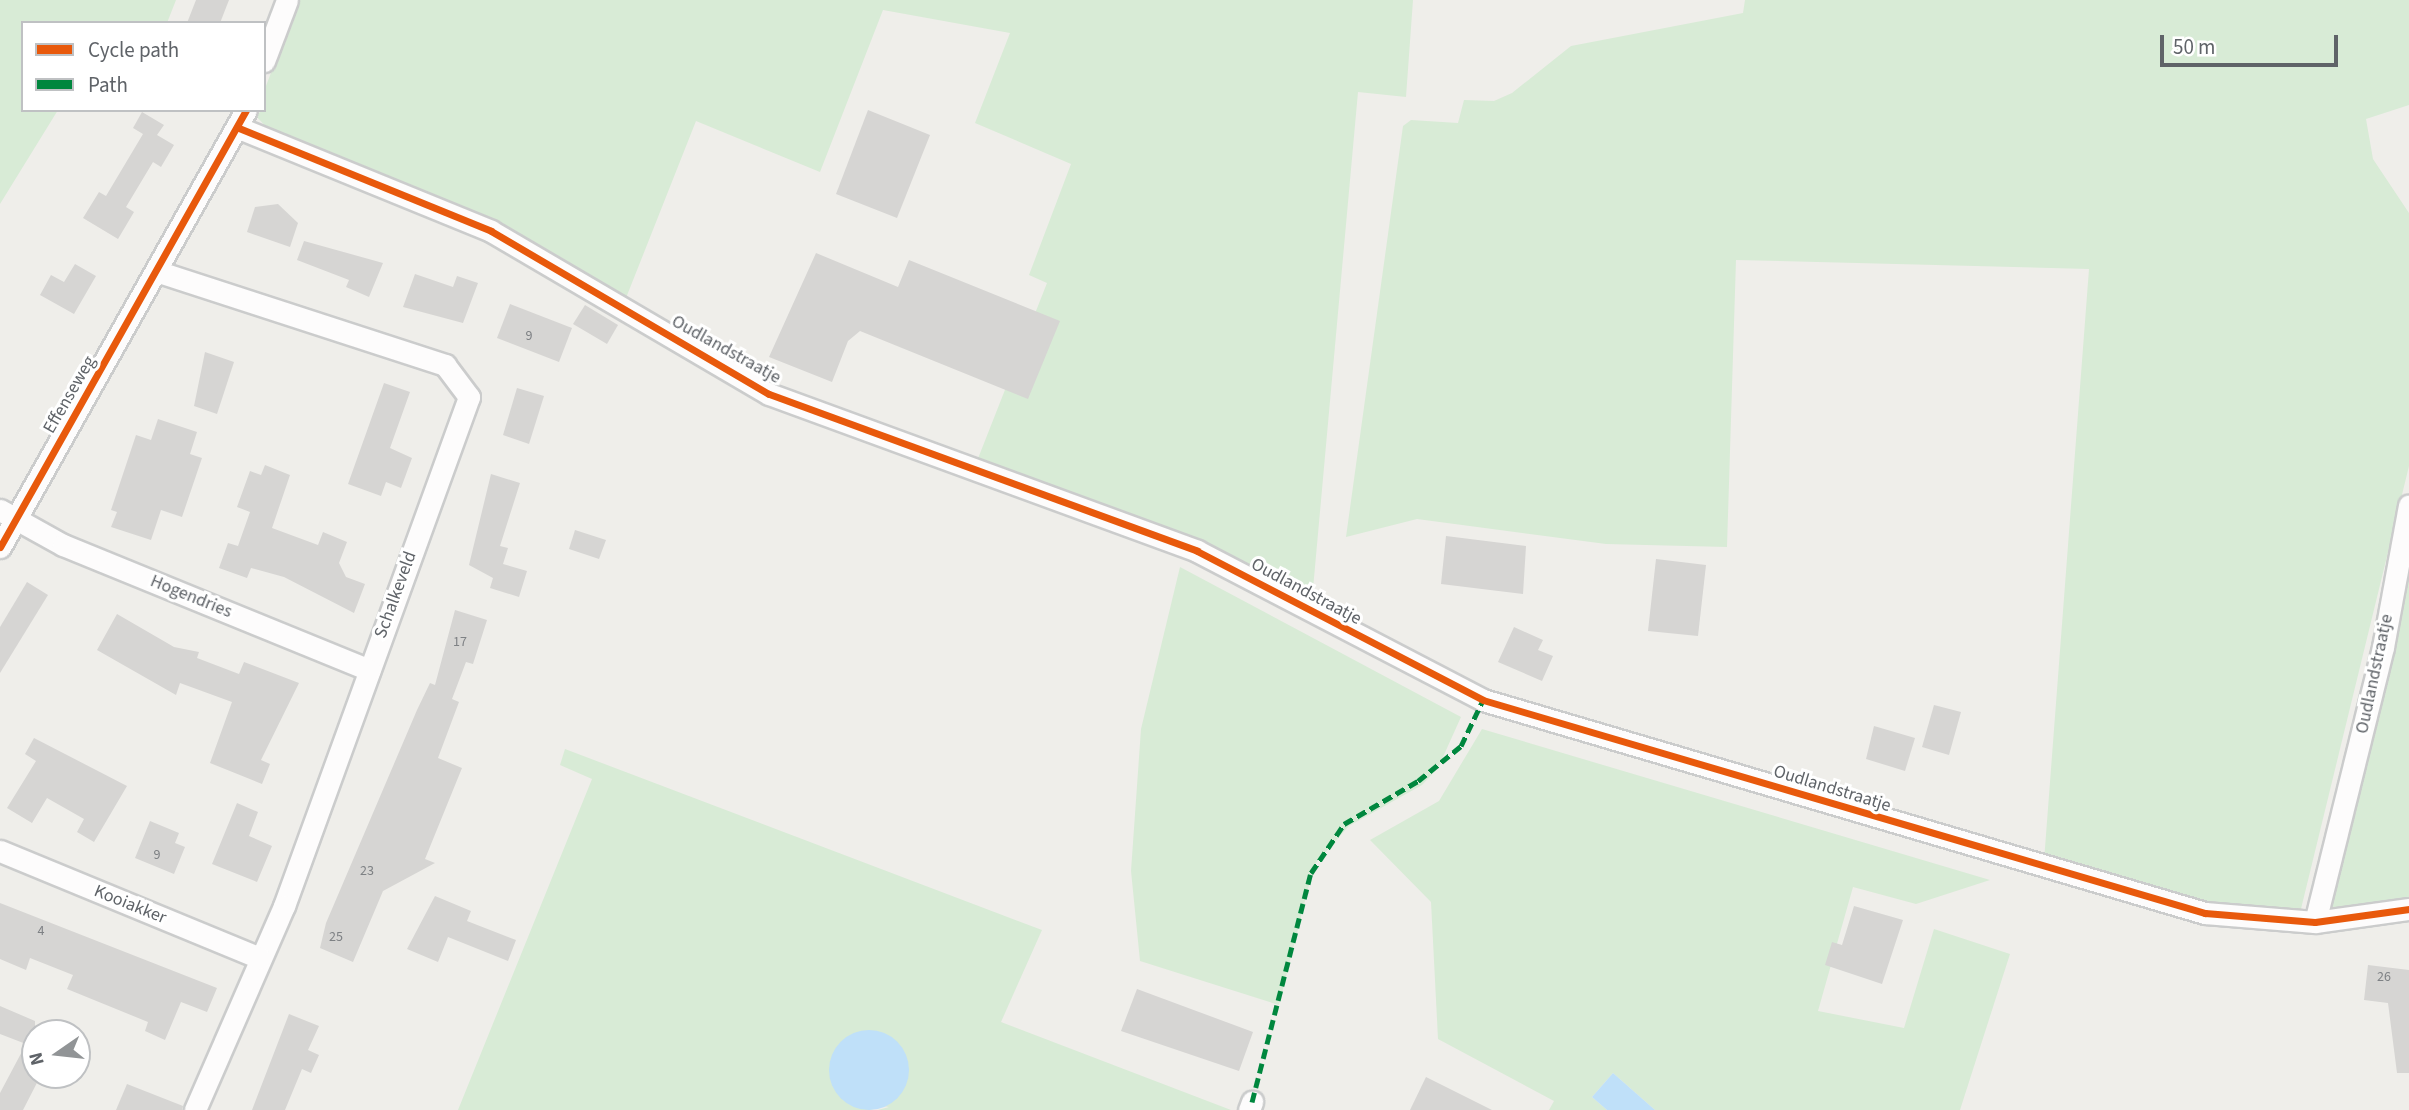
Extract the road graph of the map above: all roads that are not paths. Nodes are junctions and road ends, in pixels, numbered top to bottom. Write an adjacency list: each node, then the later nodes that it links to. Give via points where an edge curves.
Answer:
1 (287, 0): 2 (street)
2 (266, 56)
3 (242, 119): 4 (street, Effenseweg); 11 (street, Oudlandstraatje, via 491,230 769,394 1197,551 1483,700 2117,892 2205,913)
4 (159, 272): 6 (street, Effenseweg); 8 (street, Schalkeveld, via 445,365 467,388 469,397)
5 (2409, 505): 11 (street, Oudlandstraatje, via 2383,647)
6 (8, 515): 7 (street, Effenseweg); 8 (street, Hogendries)
7 (0, 547)
8 (369, 670): 12 (street, Schalkeveld)
9 (0, 851): 12 (street, Kooiakker)
10 (2409, 909): 11 (street, Oudlandstraatje)
11 (2315, 922)
12 (260, 958): 13 (street, Schalkeveld)
13 (195, 1110)

